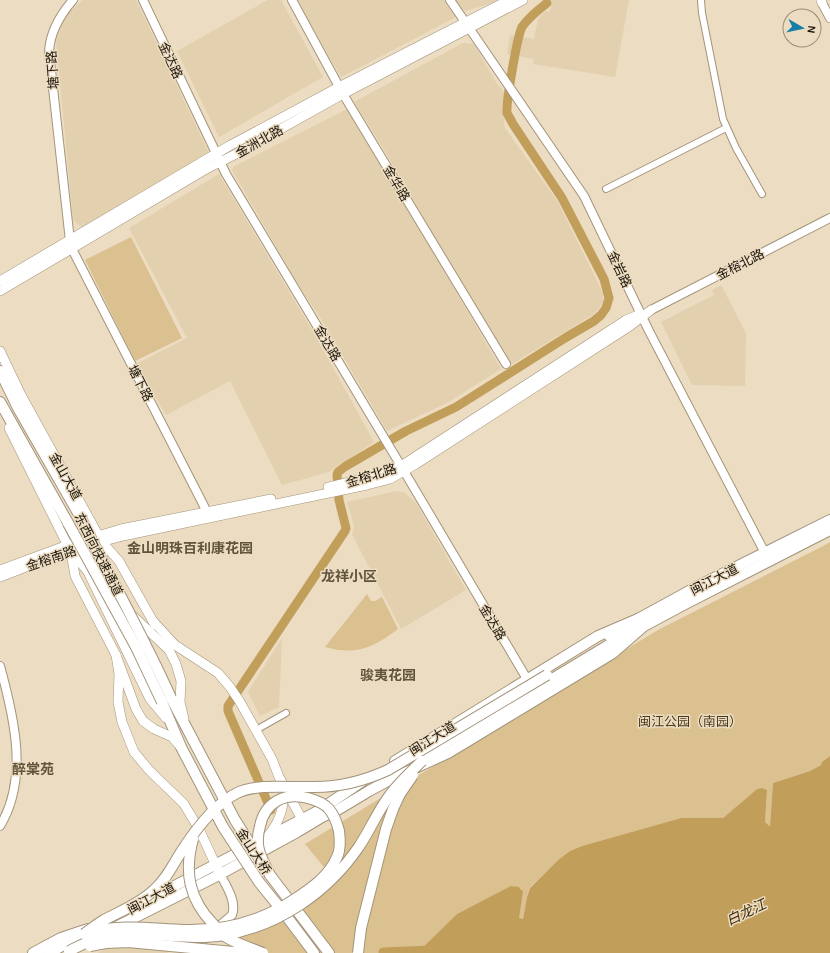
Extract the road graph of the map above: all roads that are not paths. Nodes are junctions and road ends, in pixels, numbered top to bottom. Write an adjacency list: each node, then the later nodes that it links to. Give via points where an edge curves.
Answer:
1 (73, 0): 17 (street, 塘下路, via 56,25 50,52)
2 (143, 0): 13 (street, 金达路)
3 (292, 0): 11 (street, 金华路)
4 (450, 0): 10 (street, 金岩路)
5 (509, 0): 10 (main road, 金洲北路)
6 (523, 0): 10 (main road, 金洲北路)
7 (701, 0): 12 (street, via 713,73)
8 (822, 1): 9 (street)
9 (830, 18)
10 (468, 26): 11 (main road, 金洲北路); 21 (street, 金岩路, via 584,196)
11 (341, 91): 13 (main road, 金洲北路); 23 (street, 金华路)
12 (726, 128): 14 (street); 15 (street)
13 (218, 158): 17 (main road, 金洲北路); 27 (street, 金达路)
14 (606, 189)
15 (762, 194)
16 (830, 218): 20 (street, 金榕北路)
17 (71, 245): 18 (main road, 金洲北路); 28 (street, 塘下路)
18 (2, 287): 19 (main road)
19 (0, 297)
20 (650, 310): 21 (main road, 金榕北路)
21 (642, 315): 27 (main road, 金榕北路, via 630,326); 33 (street, 金岩路)
22 (0, 351): 31 (main road, 金山大道, via 21,395)
23 (506, 364)
24 (0, 371): 43 (main road, 东西向快速通道, bridge, via 146,643)
25 (0, 402): 43 (main road, 东西向快速通道, bridge)
26 (0, 411): 32 (main road)
27 (403, 469): 28 (main road, 金榕北路, via 390,479); 42 (street, 金达路)
28 (208, 515): 31 (main road, 金榕北路, via 121,529)
29 (830, 520): 33 (main road, 闽江大道)
30 (830, 530): 37 (main road, 闽江大道, via 685,604)
31 (101, 539): 32 (main road, 金榕南路); 36 (main road, via 120,561); 38 (main road, 金山大道, via 103,567 121,601 136,621)
32 (69, 548): 34 (main road, 金榕南路); 35 (main road, 金榕南路); 39 (main road, via 75,576); 46 (main road, via 88,572 150,699)
33 (765, 553): 37 (main road, 闽江大道, via 702,584)
34 (0, 570)
35 (0, 577)
36 (152, 620): 38 (main road); 47 (main road, via 175,645 218,673 230,687)
37 (642, 622): 41 (main road); 42 (main road, 闽江大道, via 598,636); 52 (main road, 闽江大道, via 613,654 448,753 386,782 334,812)
38 (168, 650): 45 (main road, 金山大道, via 176,664 181,682 180,702)
39 (116, 655): 49 (main road, via 143,721 172,738); 56 (main road, via 119,674 118,702 122,722 134,752 184,804)
40 (0, 666): 53 (street, via 11,710 16,761 12,800)
41 (549, 677): 50 (main road, via 444,744); 54 (main road, bridge, via 368,779 341,786 283,786 238,792 219,804)
42 (527, 679): 52 (main road, 闽江大道, via 422,743)
43 (167, 700): 45 (main road, 东西向快速通道); 46 (main road, 东西向快速通道)
44 (286, 713): 47 (street)
45 (186, 724): 48 (main road, 东西向快速通道)
46 (173, 728): 49 (main road, 东西向快速通道)
47 (256, 730): 51 (main road)
48 (193, 740): 57 (main road, 金山大桥, bridge, via 235,820)
49 (181, 747): 65 (main road, 金山大桥, bridge, via 222,827 259,882)
50 (422, 761): 59 (main road, bridge, via 387,799 358,848 342,869 311,897 286,914 255,927 223,935 106,936 88,941); 67 (main road, bridge, via 400,794 386,828 361,928)
51 (279, 777): 52 (main road); 55 (main road, via 284,793 283,804 277,823)
52 (304, 823): 55 (main road, 闽江大道); 56 (main road, 闽江大道)
53 (0, 826)
54 (195, 834): 58 (main road, bridge, via 166,878 154,891); 64 (main road, bridge, via 188,873 195,898 206,916 225,936)
55 (266, 838): 56 (main road, 闽江大道)
56 (218, 869): 59 (main road, 闽江大道); 60 (main road, 闽江大道, via 101,924 61,938); 62 (street, via 234,904 232,915)
57 (270, 875): 58 (main road, bridge, via 259,849 258,834 262,818 272,804 286,797 301,796 316,800 328,808 337,822 340,838 338,856 330,871 308,891 282,908 254,920 222,928 185,930 129,926 105,928); 66 (main road, 金山大桥, bridge)
58 (84, 934): 61 (main road)
59 (70, 952): 63 (main road, bridge, via 106,943 128,942)
60 (33, 953)
61 (49, 953)
62 (188, 953)
63 (244, 953)
64 (263, 953)
65 (314, 953)
66 (329, 953)
67 (358, 953)

